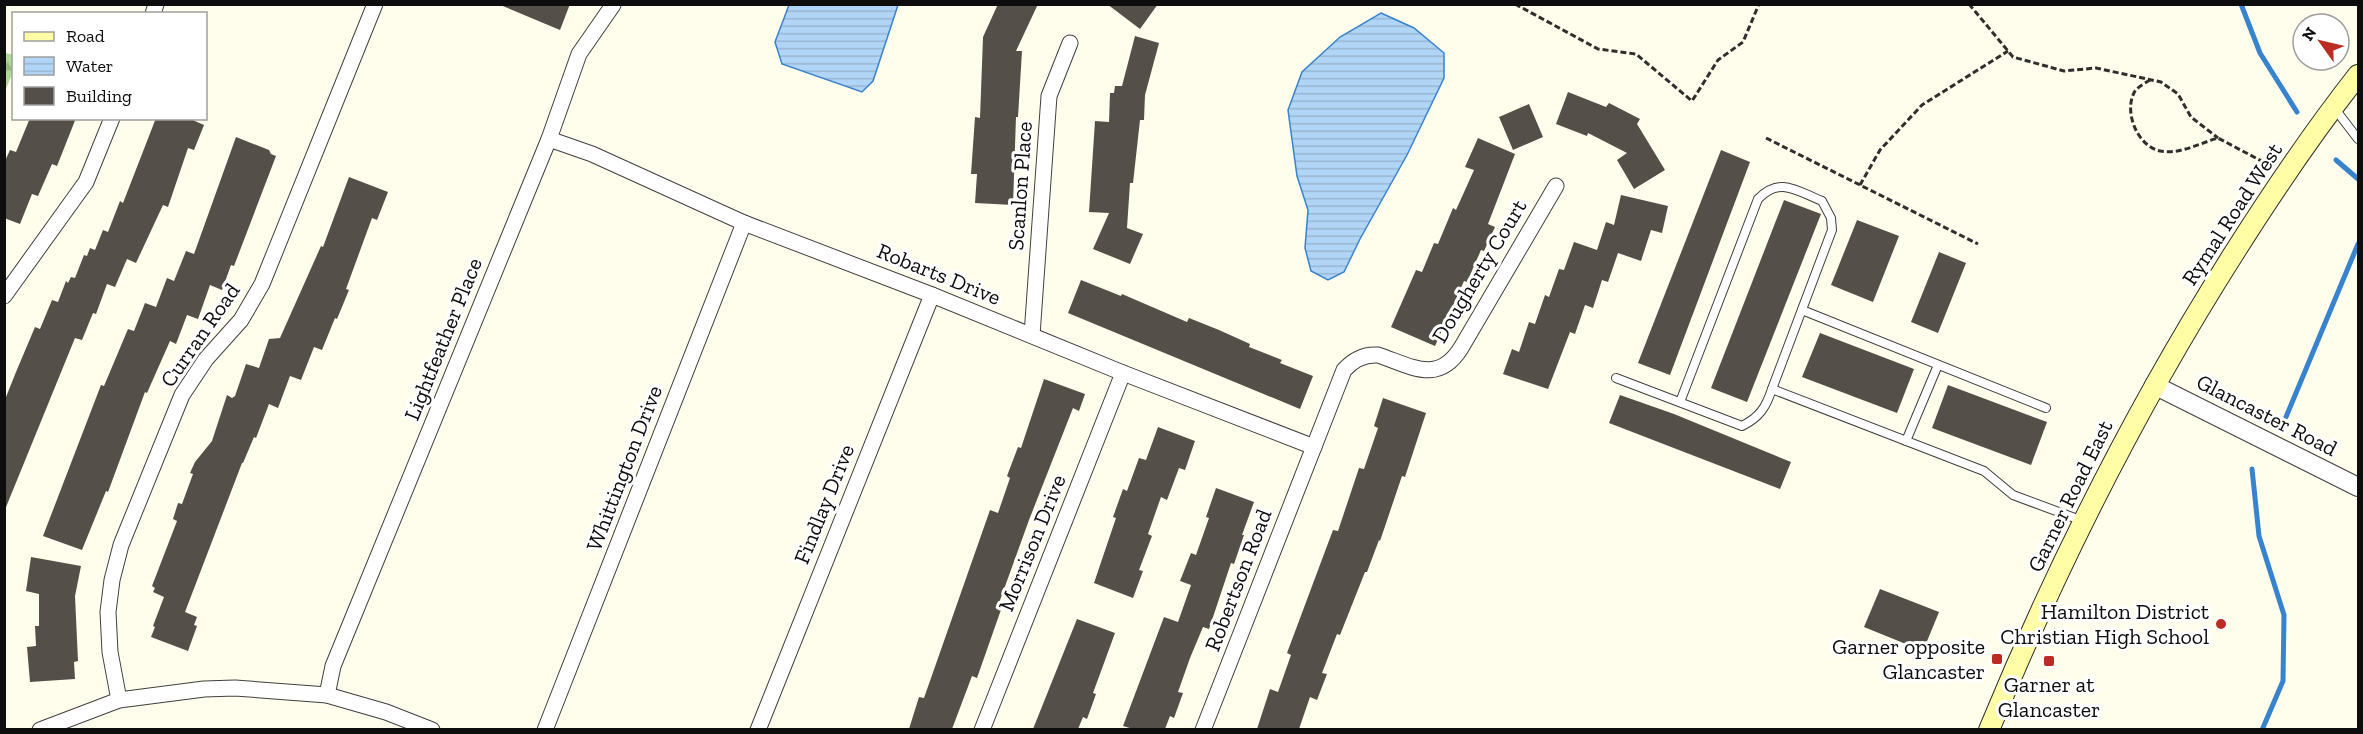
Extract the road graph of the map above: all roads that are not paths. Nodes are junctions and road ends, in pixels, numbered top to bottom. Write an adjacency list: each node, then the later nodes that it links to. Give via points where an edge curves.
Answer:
1 (375, 4): 27 (street, Curran Road, via 262,284 241,320 206,359 182,395 128,526 112,580 108,612)
2 (613, 5): 7 (street, Lightfeather Place, via 579,54)
3 (1070, 43): 14 (street, Scanlon Place, via 1049,96)
4 (2358, 75): 5 (main road, Rymal Road West)
5 (2334, 108): 8 (lane); 18 (main road, Rymal Road West, via 2220,274)
6 (111, 120): 12 (street, via 86,182)
7 (549, 139): 10 (street, Robarts Drive, via 592,154); 26 (street, Lightfeather Place, via 333,666)
8 (2358, 139)
9 (1556, 186): 23 (street, Dougherty Court, via 1455,358 1437,370 1423,371 1378,355 1354,361 1344,370)
10 (744, 223): 11 (street, Robarts Drive); 30 (street, Whittington Drive)
11 (932, 295): 14 (street, Robarts Drive); 31 (street, Findlay Drive)
12 (4, 297)
13 (1802, 310): 15 (lane); 19 (lane); 20 (lane, via 1832,230 1831,218 1822,201 1778,186 1758,199)
14 (1032, 335): 16 (street, Robarts Drive)
15 (1938, 365): 21 (lane); 22 (lane)
16 (1123, 373): 23 (street, Robarts Drive); 32 (street, Morrison Drive)
17 (1616, 378): 20 (lane)
18 (2154, 385): 24 (street, Glancaster Road); 25 (main road, Garner Road East)
19 (1773, 389): 20 (lane, via 1766,407 1742,426); 22 (lane)
20 (1680, 402)
21 (2046, 408)
22 (1906, 441): 25 (lane, via 1984,471 2013,495)
23 (1314, 447): 33 (street, Robertson Road)
24 (2358, 487)
25 (2083, 521): 34 (main road, Garner Road East)
26 (327, 695): 27 (street, via 220,688); 29 (street)
27 (119, 700): 28 (street)
28 (40, 729)
29 (432, 729)
30 (545, 729)
31 (758, 729)
32 (982, 729)
33 (1203, 729)
34 (1989, 729)

